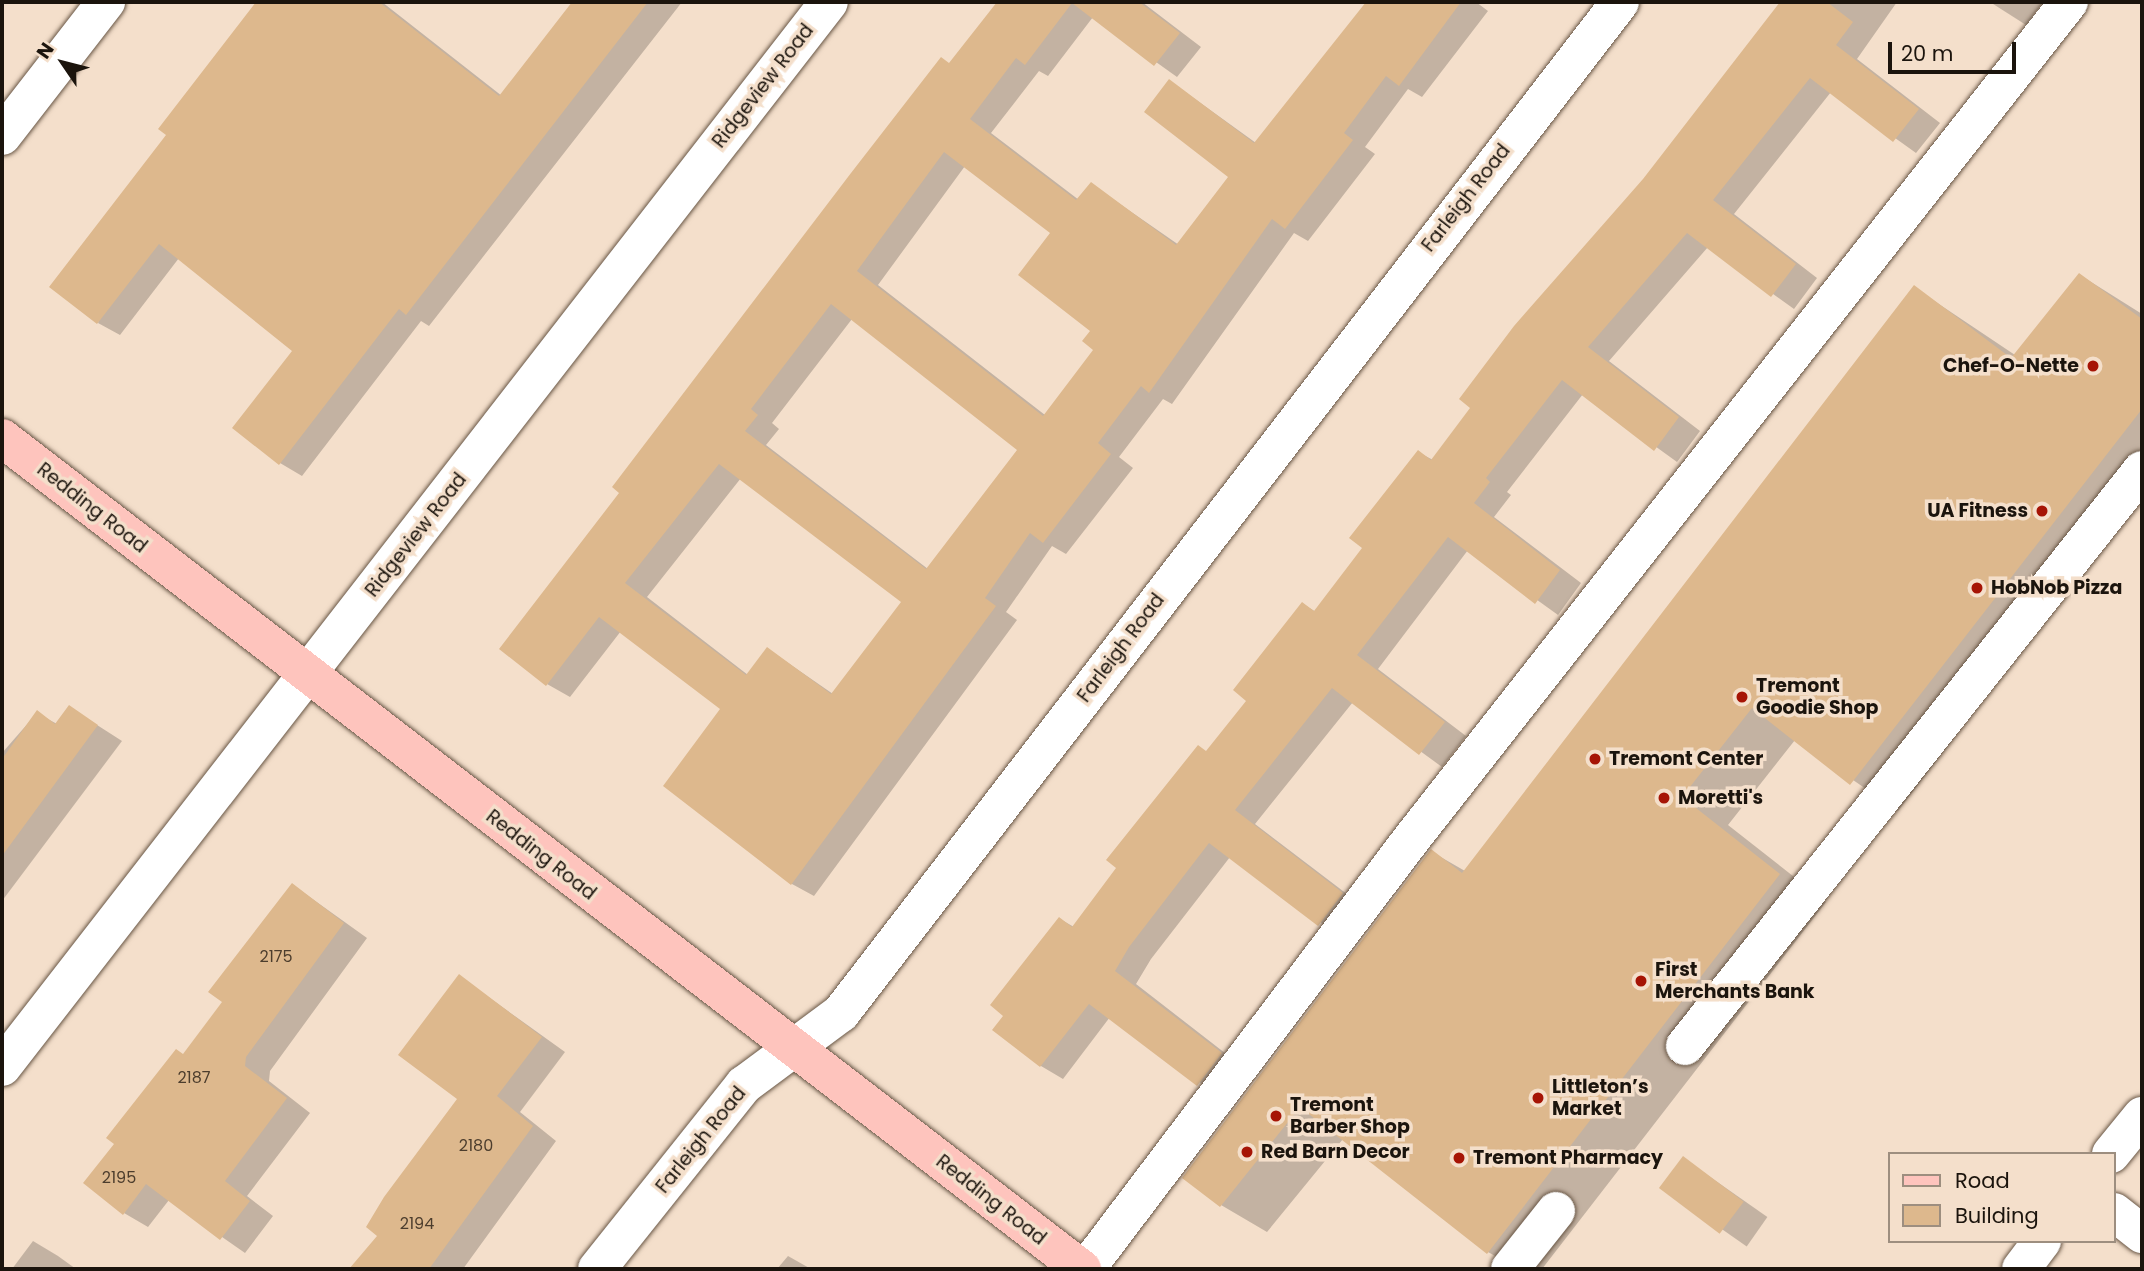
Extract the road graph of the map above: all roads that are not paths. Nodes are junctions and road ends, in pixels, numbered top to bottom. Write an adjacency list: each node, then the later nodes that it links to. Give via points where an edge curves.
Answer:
1 (106, 2): 5 (street)
2 (829, 2): 8 (street, Ridgeview Road)
3 (1620, 2): 10 (street, Farleigh Road, via 849,1004)
4 (2069, 2): 19 (street, via 1413,837)
5 (2, 136)
6 (2, 439): 8 (main road, Redding Road)
7 (2142, 470): 9 (street)
8 (308, 673): 10 (main road, Redding Road); 11 (street, Ridgeview Road)
9 (1685, 1046)
10 (793, 1049): 18 (street, Farleigh Road, via 744,1085); 19 (main road, Redding Road)
11 (2, 1066)
12 (2142, 1116): 13 (street)
13 (2113, 1152)
14 (1556, 1211): 20 (street)
15 (2116, 1214): 16 (street)
16 (2142, 1234)
17 (2040, 1243): 21 (street)
18 (597, 1269)
19 (1084, 1269)
20 (1510, 1269)
21 (2021, 1269)

